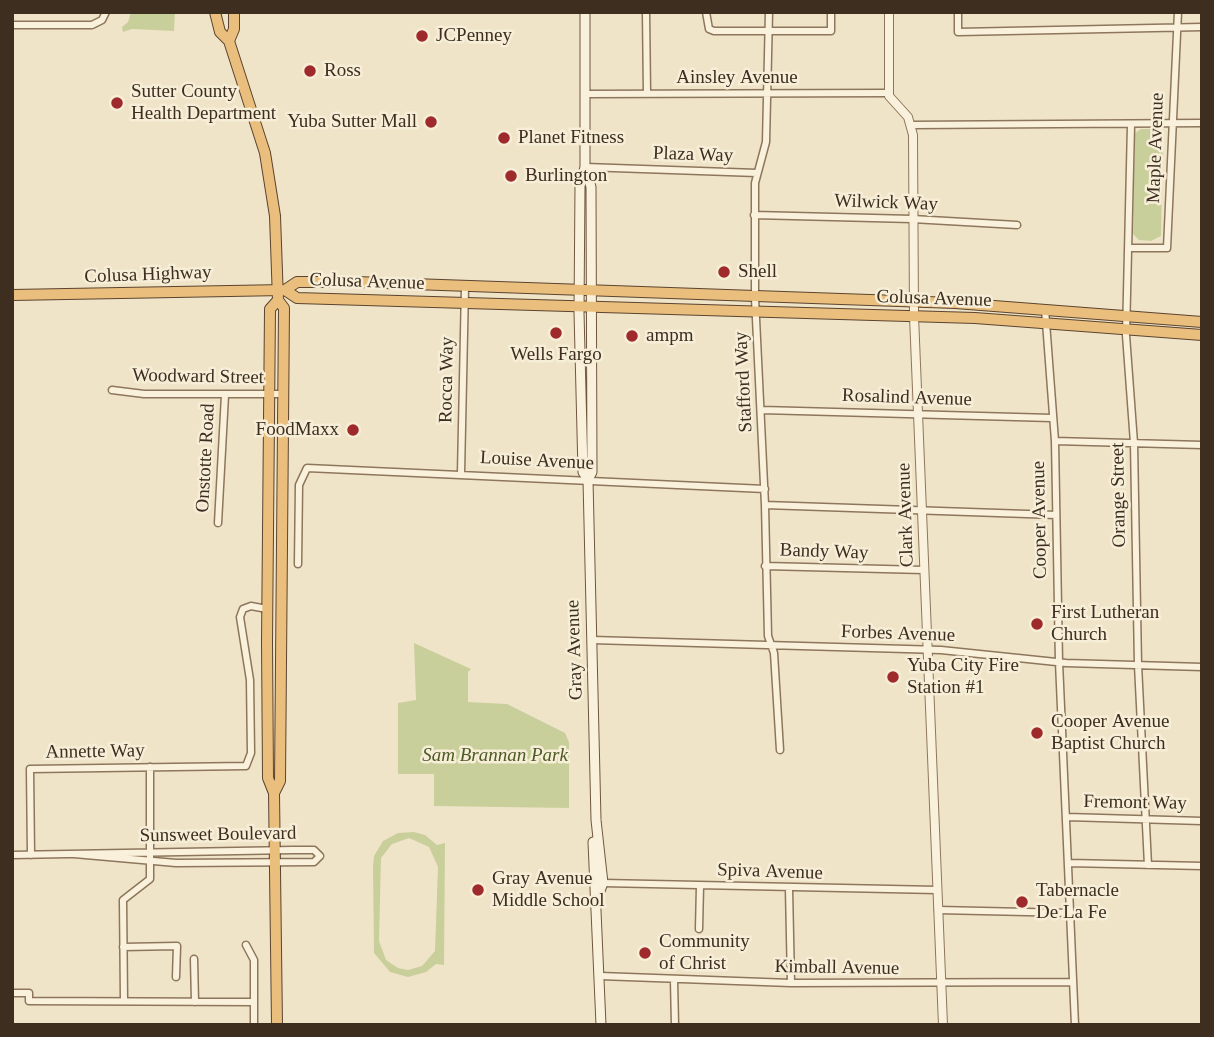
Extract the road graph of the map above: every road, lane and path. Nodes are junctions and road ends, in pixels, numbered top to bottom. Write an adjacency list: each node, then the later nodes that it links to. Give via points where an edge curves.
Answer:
1 (106, 12): 12 (street, via 92,25)
2 (215, 12): 16 (highway, via 217,27)
3 (234, 12): 16 (highway)
4 (585, 12): 18 (main road, Gray Avenue)
5 (646, 12): 19 (street)
6 (706, 12): 15 (street, via 709,29 714,31)
7 (769, 12): 15 (street, Stafford Way)
8 (831, 12): 15 (street, via 831,31)
9 (889, 12): 17 (street)
10 (958, 12): 14 (street, via 958,32)
11 (1178, 12): 14 (street, Maple Avenue)
12 (12, 25)
13 (1202, 27): 14 (street)
14 (1178, 28): 22 (street, Maple Avenue)
15 (769, 31): 20 (street, Stafford Way)
16 (229, 41): 34 (highway, via 266,160)
17 (889, 93): 20 (street, Ainsley Avenue); 23 (street)
18 (585, 94): 19 (street, Ainsley Avenue); 25 (main road, Gray Avenue)
19 (647, 94): 20 (street, Ainsley Avenue)
20 (767, 94): 26 (street, Stafford Way, via 766,142)
21 (1202, 123): 22 (street)
22 (1172, 124): 24 (street); 30 (street, Maple Avenue, via 1167,248)
23 (911, 125): 24 (street); 28 (street, Clark Avenue)
24 (1131, 125): 30 (street, Orange Street)
25 (585, 167): 26 (street, Plaza Way); 32 (main road, Gray Avenue, via 580,186); 33 (main road, Gray Avenue, via 591,187)
26 (757, 173): 27 (street, Stafford Way)
27 (754, 215): 28 (street, Wilwick Way); 36 (street, Stafford Way)
28 (912, 219): 29 (street, Wilwick Way); 37 (street, Clark Avenue)
29 (1017, 225)
30 (1129, 248): 43 (street, Orange Street)
31 (465, 287): 32 (highway, Colusa Avenue); 34 (highway, Colusa Avenue, via 297,282); 38 (street, Rocca Way)
32 (579, 290): 33 (highway, Colusa Avenue); 39 (main road, Gray Avenue)
33 (591, 291): 36 (highway, Colusa Avenue); 40 (main road, Gray Avenue)
34 (280, 294): 35 (highway, Colusa Highway); 38 (highway, Colusa Avenue); 50 (highway, via 270,309); 51 (highway, via 284,308)
35 (12, 295)
36 (755, 298): 37 (highway, Colusa Avenue); 42 (street, Stafford Way)
37 (914, 302): 41 (highway, Colusa Avenue); 44 (street, Clark Avenue)
38 (464, 303): 39 (highway, Colusa Avenue); 59 (street, Rocca Way)
39 (579, 306): 40 (highway, Colusa Avenue); 60 (main road, Gray Avenue, via 583,472)
40 (591, 306): 42 (highway, Colusa Avenue); 60 (main road, Gray Avenue, via 592,472)
41 (1045, 309): 43 (highway, Colusa Avenue); 45 (street, Cooper Avenue)
42 (755, 311): 44 (highway, Colusa Avenue); 53 (street, Stafford Way)
43 (1126, 315): 46 (highway, Colusa Avenue); 47 (street, Orange Street)
44 (914, 316): 45 (highway, Colusa Avenue); 54 (street, Clark Avenue)
45 (1046, 322): 47 (highway, Colusa Avenue); 55 (street, Cooper Avenue)
46 (1202, 322)
47 (1126, 328): 48 (highway, Colusa Avenue); 57 (street, Orange Street)
48 (1202, 335)
49 (112, 390): 52 (street, Woodward Street)
50 (271, 394): 51 (street, Woodward Street); 52 (street, Woodward Street); 69 (highway)
51 (283, 394): 78 (highway, via 280,781)
52 (225, 395): 65 (street, Onstotte Road)
53 (762, 410): 54 (street, Rosalind Avenue); 61 (street, Stafford Way)
54 (918, 413): 55 (street, Rosalind Avenue); 63 (street, Clark Avenue)
55 (1052, 418): 56 (street, Cooper Avenue)
56 (1055, 441): 57 (street); 64 (street, Cooper Avenue)
57 (1134, 443): 58 (street); 74 (street, Orange Street)
58 (1202, 445)
59 (461, 473): 60 (street, Louise Avenue); 66 (street, Louise Avenue, via 307,468 299,485)
60 (588, 480): 61 (street, Louise Avenue); 70 (main road, Gray Avenue)
61 (765, 489): 62 (street, Stafford Way)
62 (765, 505): 63 (street); 67 (street, Stafford Way)
63 (923, 510): 64 (street); 68 (street, Clark Avenue)
64 (1056, 515): 73 (street, Cooper Avenue)
65 (218, 523)
66 (298, 564)
67 (765, 566): 68 (street, Bandy Way); 71 (street, Stafford Way)
68 (924, 570): 72 (street, Clark Avenue)
69 (267, 609): 77 (street, Annette Way, via 251,606 243,609 240,617 250,680 251,753 246,766); 78 (highway, via 268,778)
70 (592, 640): 71 (street, Forbes Avenue); 81 (main road, Gray Avenue)
71 (771, 645): 72 (street, Forbes Avenue); 76 (street, Stafford Way)
72 (928, 649): 73 (street, Forbes Avenue); 96 (street, Clark Avenue)
73 (1059, 662): 74 (street, Forbes Avenue); 79 (street, Cooper Avenue)
74 (1138, 665): 75 (street, Forbes Avenue); 80 (street, Orange Street)
75 (1202, 667)
76 (780, 750)
77 (150, 767): 84 (street); 87 (street, Annette Way, via 30,769)
78 (274, 793): 83 (highway)
79 (1067, 817): 80 (street, Fremont Way); 90 (street, Cooper Avenue)
80 (1146, 819): 82 (street, Fremont Way); 91 (street, Orange Street)
81 (596, 820): 93 (main road, Gray Avenue); 97 (main road, Gray Avenue, via 594,883)
82 (1202, 821)
83 (275, 850): 84 (street, Sunsweet Boulevard); 89 (highway); 89 (street, Sunsweet Boulevard, via 314,850 320,856 317,861)
84 (150, 851): 85 (street, Sunsweet Boulevard); 88 (street)
85 (74, 854): 87 (street, Sunsweet Boulevard); 88 (street, Sunsweet Boulevard)
86 (12, 855): 87 (street, Sunsweet Boulevard)
87 (31, 855)
88 (150, 862): 89 (street, Sunsweet Boulevard); 102 (street, via 150,879 122,900)
89 (275, 862): 115 (highway)
90 (1069, 863): 91 (street); 99 (street, Cooper Avenue)
91 (1148, 865): 92 (street)
92 (1202, 866)
93 (603, 883): 94 (street, Spiva Avenue); 97 (main road, Gray Avenue)
94 (700, 886): 95 (street, Spiva Avenue); 100 (street)
95 (789, 889): 96 (street, Spiva Avenue); 108 (street)
96 (937, 890): 98 (street, Clark Avenue)
97 (598, 896): 104 (main road, Gray Avenue)
98 (938, 910): 99 (street); 109 (street, Clark Avenue)
99 (1071, 913): 107 (street, Cooper Avenue)
100 (699, 929)
101 (246, 945): 113 (street, via 254,960)
102 (123, 947): 105 (street, via 177,946); 111 (street)
103 (194, 959): 112 (street)
104 (600, 976): 106 (street, Kimball Avenue); 116 (main road, Gray Avenue)
105 (176, 977)
106 (674, 980): 108 (street, Kimball Avenue); 117 (street)
107 (1073, 982): 109 (street, Kimball Avenue); 119 (street, Cooper Avenue)
108 (791, 983): 109 (street, Kimball Avenue)
109 (941, 985): 118 (street, Clark Avenue)
110 (12, 993): 111 (street, via 29,993 29,1001)
111 (124, 1001): 112 (street)
112 (195, 1002): 113 (street)
113 (254, 1002): 114 (street)
114 (254, 1025)
115 (277, 1025)
116 (601, 1025)
117 (675, 1025)
118 (943, 1025)
119 (1075, 1025)

